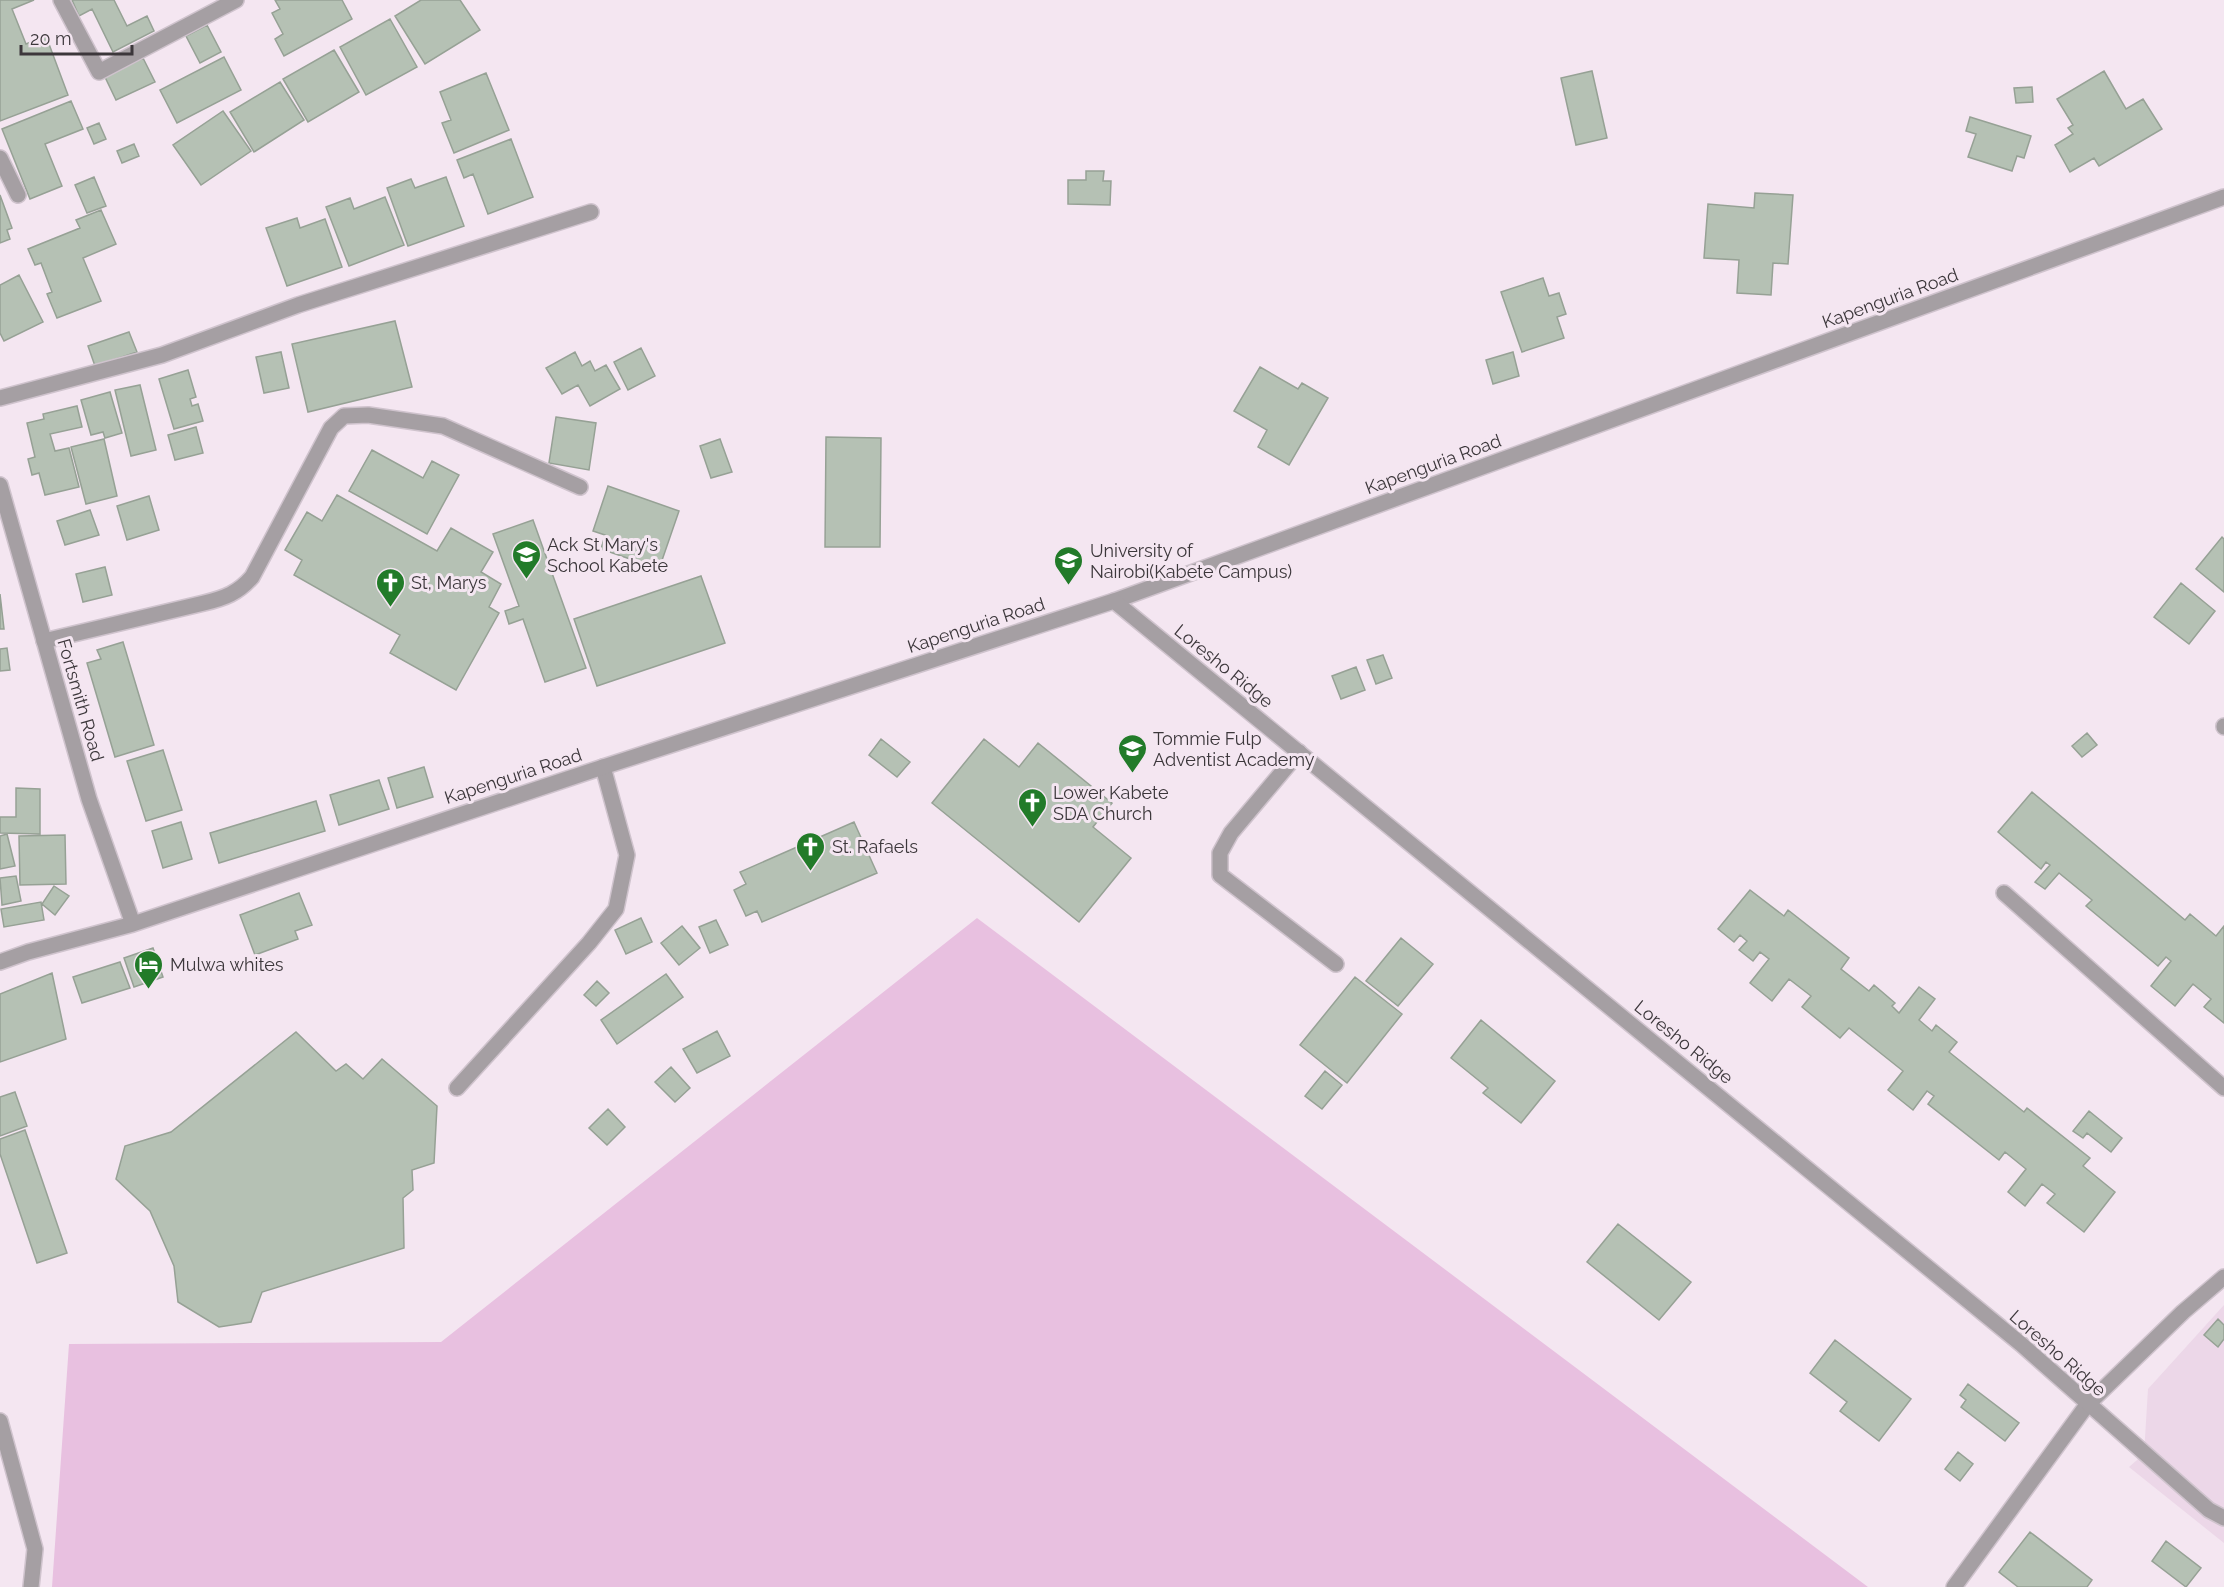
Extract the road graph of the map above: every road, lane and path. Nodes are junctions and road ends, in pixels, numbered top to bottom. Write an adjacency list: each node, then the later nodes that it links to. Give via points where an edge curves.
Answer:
1 (61, 0): 2 (street, via 99,72)
2 (236, 0)
3 (0, 158): 4 (street)
4 (18, 195)
5 (2224, 197): 10 (street, Kapenguria Road)
6 (591, 212): 7 (street, via 298,305 162,355)
7 (0, 398)
8 (0, 485): 11 (street, Fortsmith Road)
9 (580, 487): 11 (street, via 443,426 368,415 344,416 331,428 252,577 241,590 228,597)
10 (1114, 601): 12 (street, Loresho Ridge); 13 (street, Kapenguria Road)
11 (44, 641): 15 (street, Fortsmith Road, via 89,799)
12 (1299, 752): 17 (street, via 1231,833 1220,853 1220,875); 21 (street, Loresho Ridge, via 2021,1344)
13 (603, 767): 15 (street, Kapenguria Road); 18 (street, via 627,855 616,909)
14 (2004, 893): 19 (street)
15 (133, 924): 16 (street, Kapenguria Road)
16 (0, 962)
17 (1336, 964)
18 (457, 1088)
19 (2224, 1088)
20 (2224, 1277): 21 (street)
21 (2087, 1405): 23 (street, Loresho Ridge, via 2209,1510); 25 (street)
22 (0, 1421): 24 (street, via 35,1549)
23 (2224, 1518)
24 (32, 1587)
25 (1954, 1587)

